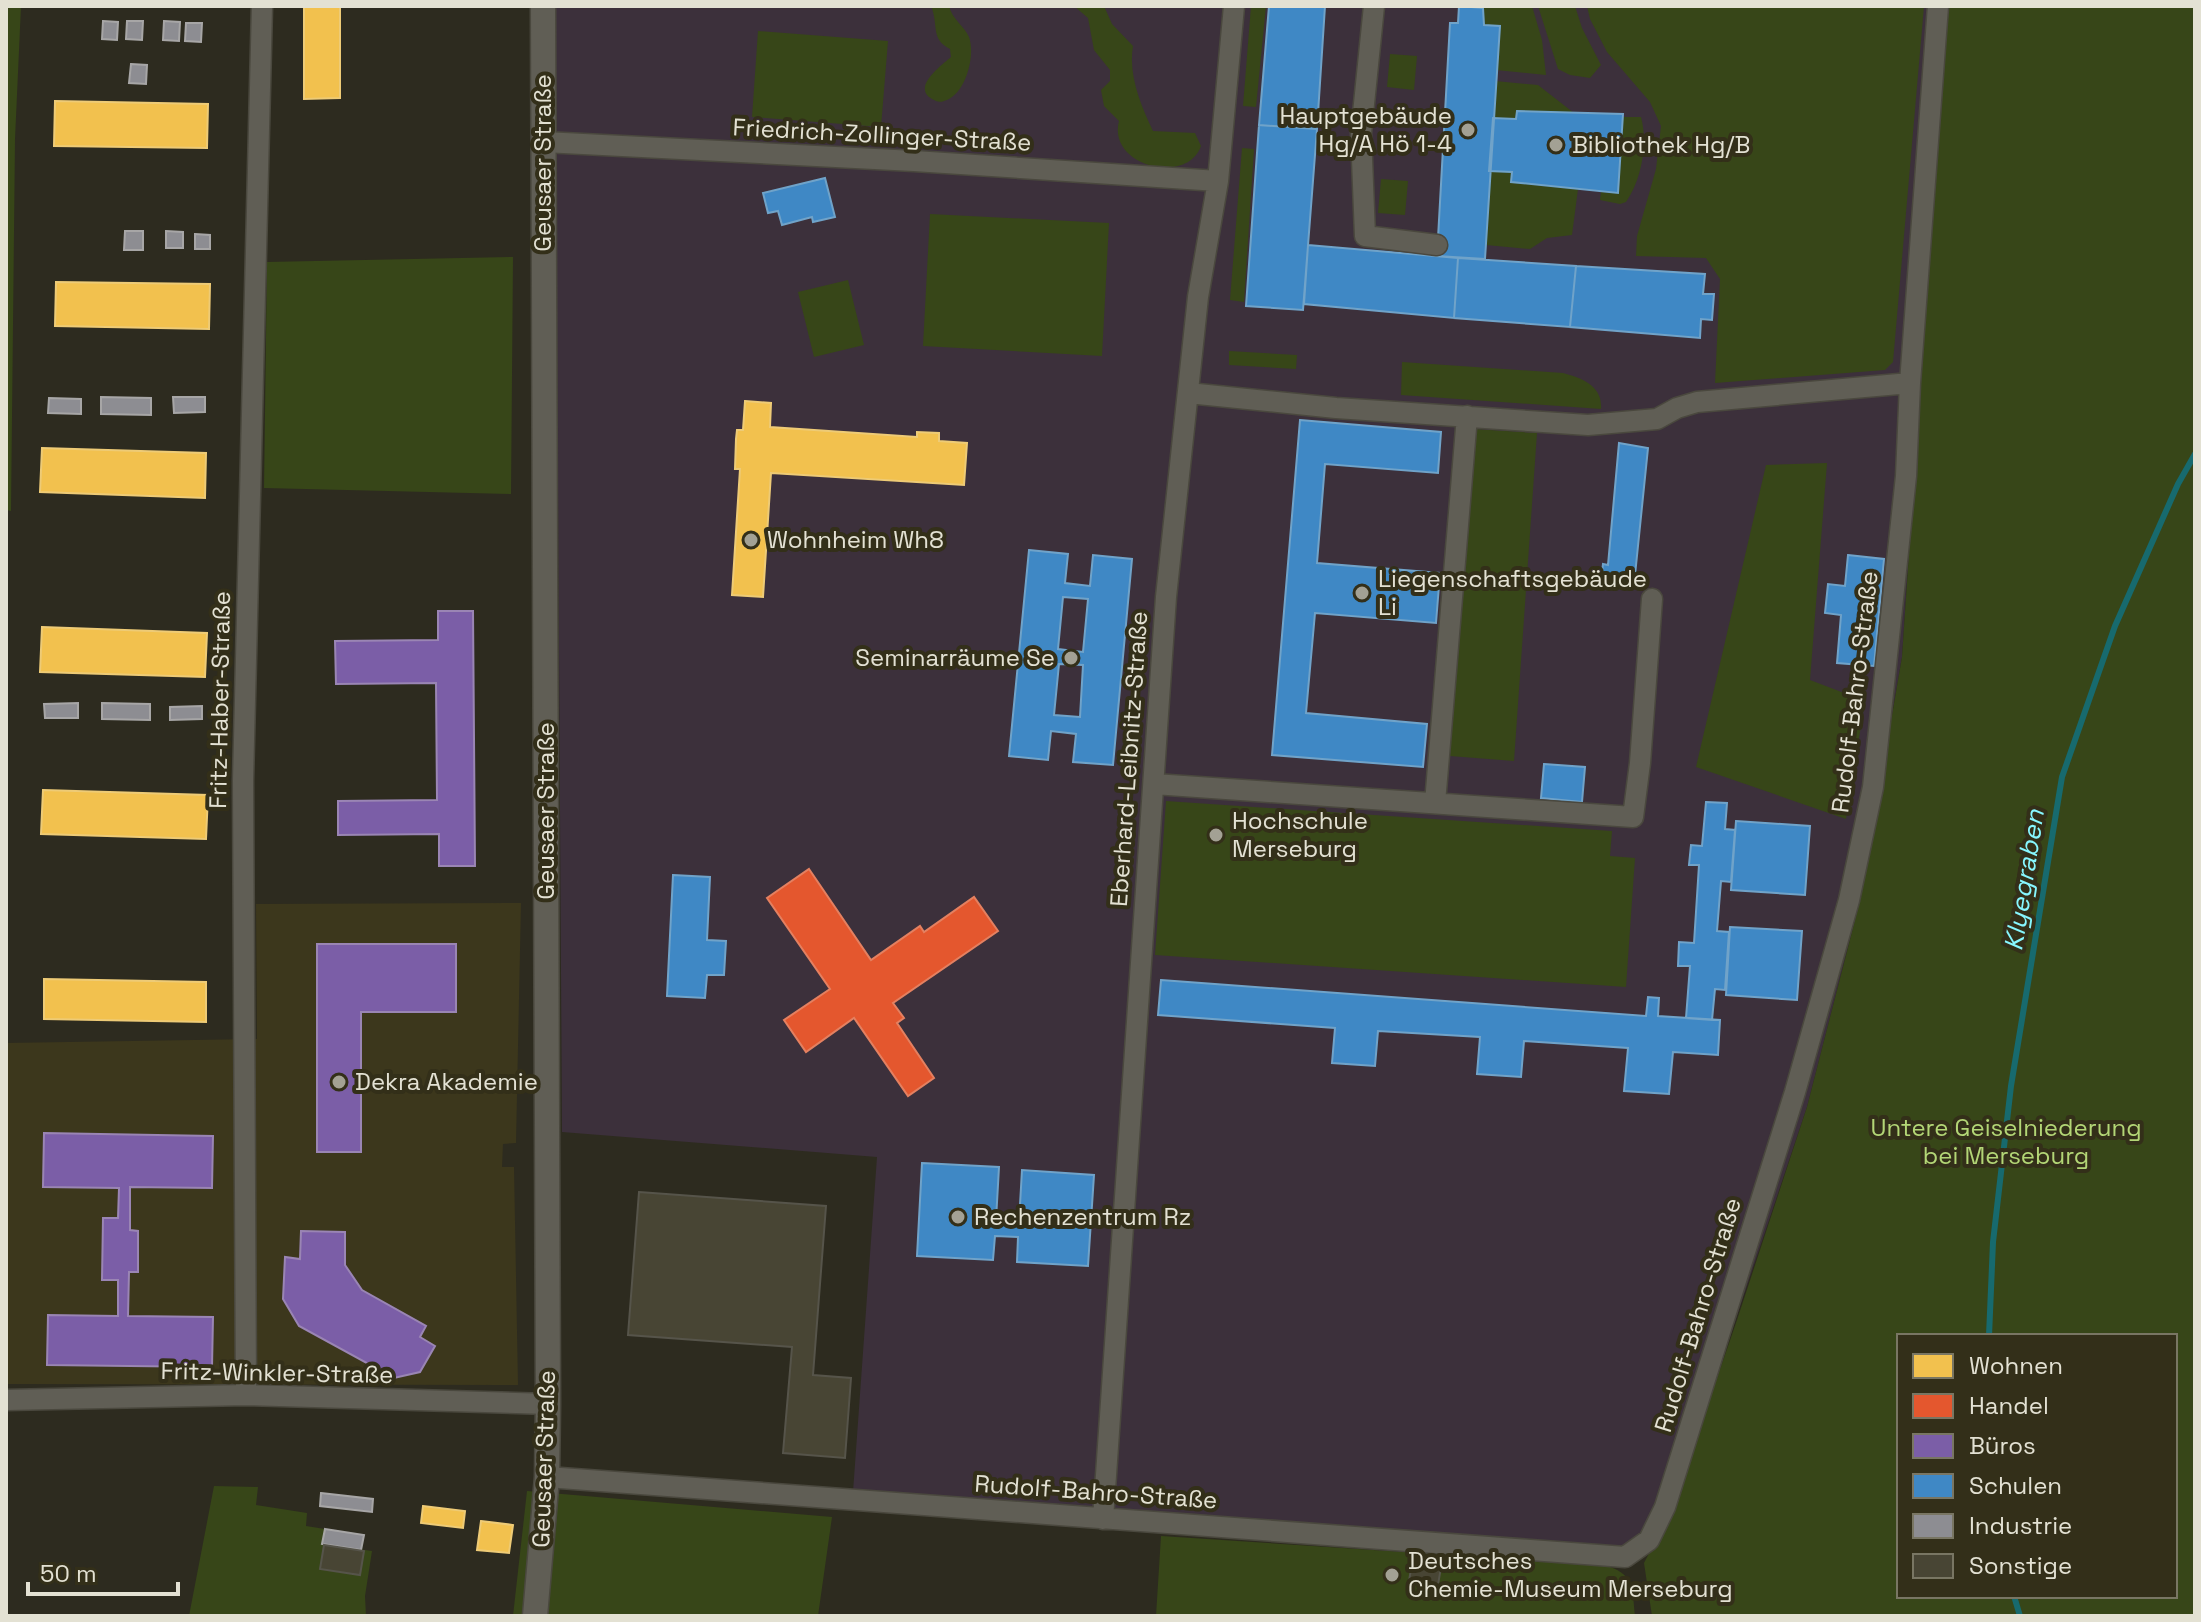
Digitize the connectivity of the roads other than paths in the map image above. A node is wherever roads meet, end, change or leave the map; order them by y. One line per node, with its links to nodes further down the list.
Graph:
1 (262, 6): 15 (street, Fritz-Haber-Straße)
2 (543, 6): 6 (street, Geusaer Straße)
3 (1234, 6): 7 (street, Eberhard-Leibnitz-Straße)
4 (1374, 6): 8 (street)
5 (1938, 6): 9 (street, Rudolf-Bahro-Straße)
6 (544, 142): 7 (street, Friedrich-Zollinger-Straße); 17 (street, Geusaer Straße)
7 (1218, 181): 10 (street, Eberhard-Leibnitz-Straße)
8 (1437, 245)
9 (1910, 383): 11 (street); 19 (street, Rudolf-Bahro-Straße)
10 (1188, 393): 11 (street); 13 (street, Eberhard-Leibnitz-Straße)
11 (1467, 416): 14 (street)
12 (1652, 599): 14 (street)
13 (1154, 784): 14 (street); 19 (street, Eberhard-Leibnitz-Straße)
14 (1435, 803)
15 (246, 1395): 16 (street, Fritz-Winkler-Straße); 17 (street, Fritz-Winkler-Straße)
16 (6, 1400)
17 (548, 1404): 18 (street, Geusaer Straße)
18 (547, 1477): 19 (street, Rudolf-Bahro-Straße); 20 (street, Geusaer Straße)
19 (1103, 1519)
20 (535, 1616)

